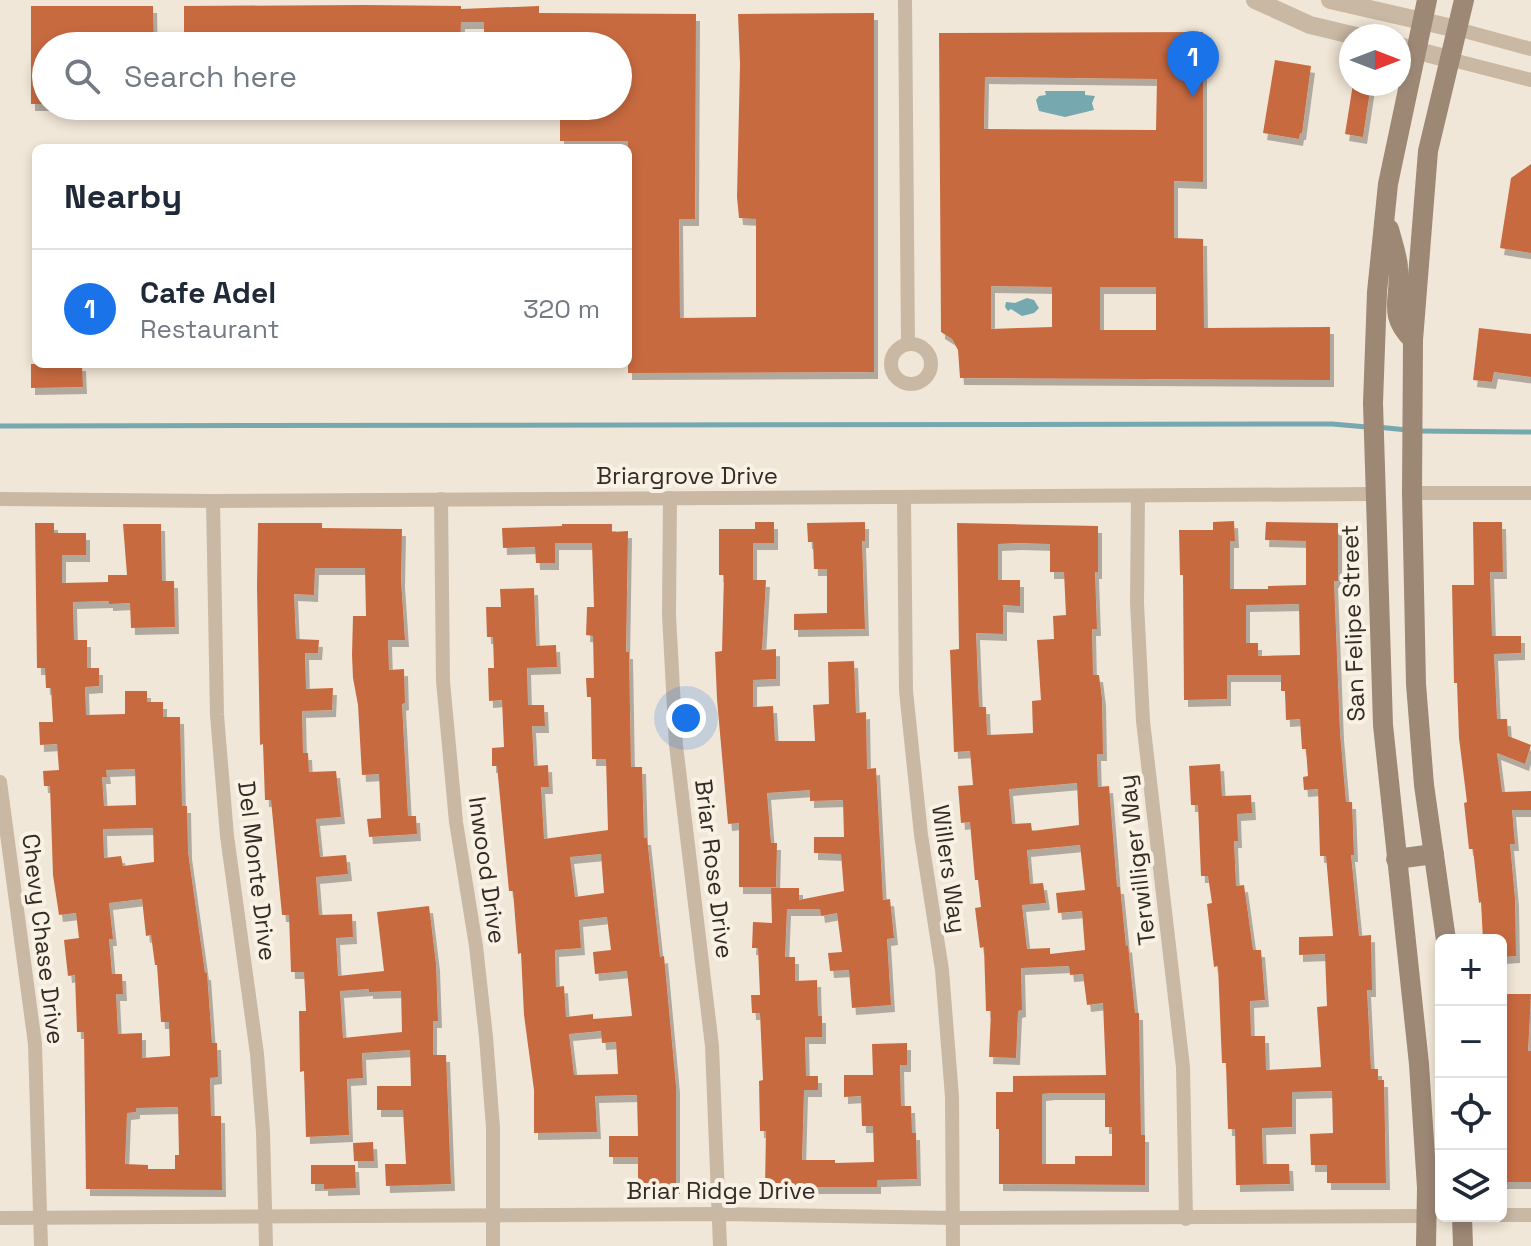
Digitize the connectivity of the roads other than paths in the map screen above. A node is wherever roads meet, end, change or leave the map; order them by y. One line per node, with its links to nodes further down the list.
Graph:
1 (905, 0): 17 (street)
2 (1255, 0): 8 (street)
3 (1330, 0): 6 (street)
4 (1427, 0): 6 (main road, San Felipe Street)
5 (1464, 0): 7 (main road)
6 (1422, 21): 7 (street); 9 (main road, San Felipe Street)
7 (1457, 29): 11 (street); 12 (main road)
8 (1339, 32)
9 (1411, 41)
10 (1411, 49): 12 (street)
11 (1531, 49)
12 (1449, 59): 13 (street); 16 (main road)
13 (1531, 80)
14 (1400, 96): 15 (main road, San Felipe Street)
15 (1385, 213): 16 (main road); 20 (main road, San Felipe Street)
16 (1413, 340): 18 (main road)
17 (908, 343)
18 (1412, 493): 19 (street); 28 (main road)
19 (1531, 493)
20 (1374, 494): 21 (street, Briargrove Drive); 29 (main road, San Felipe Street)
21 (1138, 496): 23 (street, Briargrove Drive); 40 (street, Terwilliger Way)
22 (670, 498): 23 (street, Briargrove Drive); 25 (street, Briargrove Drive); 31 (street, Briar Rose Drive)
23 (904, 498): 39 (street, Willers Way)
24 (0, 499): 26 (street, Briargrove Drive)
25 (441, 499): 26 (street, Briargrove Drive); 32 (street, Inwood Drive)
26 (213, 501): 36 (street, Del Monte Drive)
27 (0, 782): 38 (street, Chevy Chase Drive)
28 (1434, 854): 29 (main road); 30 (main road)
29 (1396, 859): 35 (main road, San Felipe Street)
30 (1445, 934)
31 (720, 1214): 32 (street, Briar Ridge Drive); 39 (street, Briar Ridge Drive); 45 (street, Briar Rose Drive)
32 (493, 1215): 36 (street, Briar Ridge Drive); 44 (street, Inwood Drive)
33 (1507, 1215): 34 (street)
34 (1531, 1215)
35 (1434, 1216): 40 (street, Briar Ridge Drive); 47 (main road, San Felipe Street)
36 (265, 1217): 38 (street, Briar Ridge Drive); 43 (street, Del Monte Drive)
37 (0, 1218): 38 (street, Briar Ridge Drive)
38 (42, 1218): 42 (street, Chevy Chase Drive)
39 (953, 1218): 40 (street, Briar Ridge Drive); 46 (street, Willers Way)
40 (1186, 1219)
41 (1462, 1222): 48 (main road)
42 (41, 1246)
43 (266, 1246)
44 (493, 1246)
45 (720, 1246)
46 (953, 1246)
47 (1426, 1246)
48 (1463, 1246)

